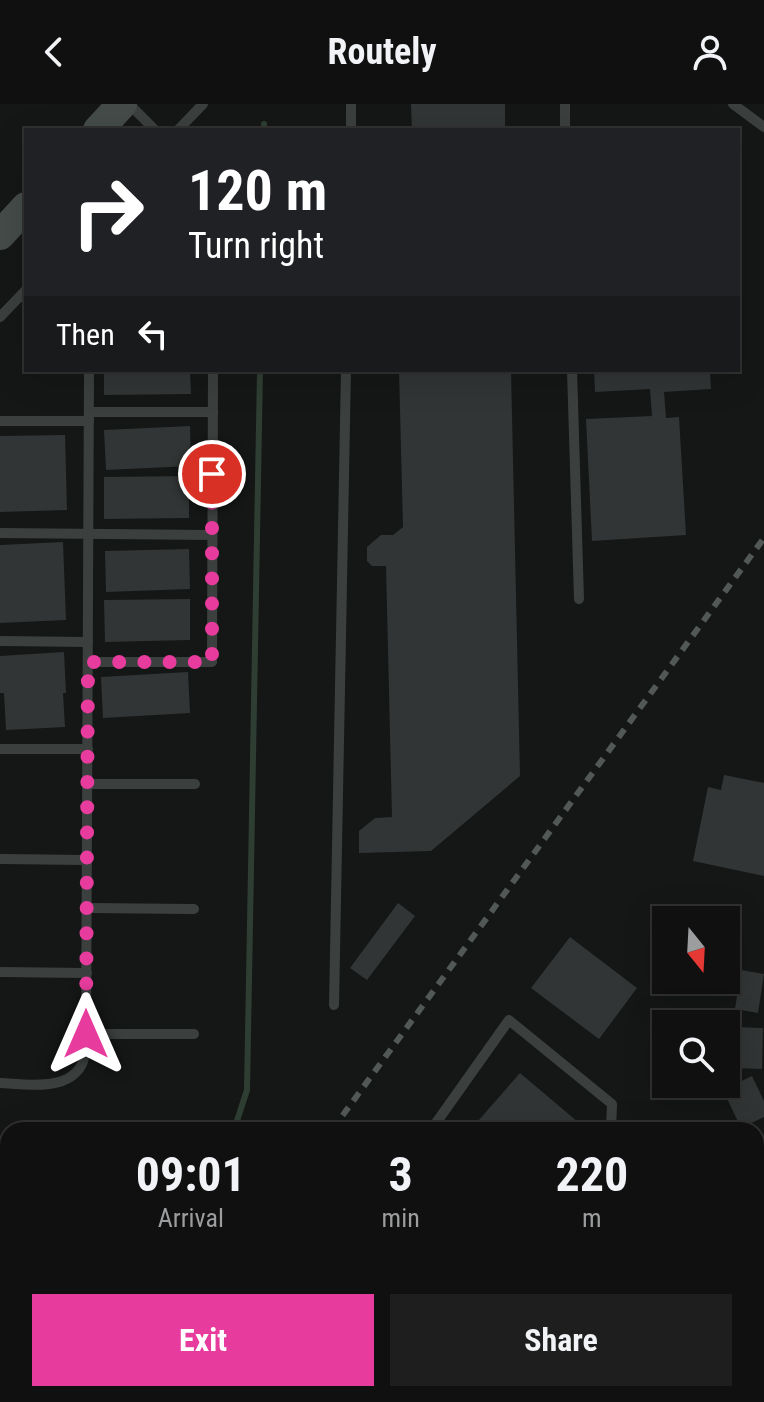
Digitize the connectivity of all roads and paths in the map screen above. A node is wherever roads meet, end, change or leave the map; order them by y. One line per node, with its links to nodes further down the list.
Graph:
1 (122, 104): 8 (main road)
2 (129, 104): 9 (lane)
3 (203, 104): 10 (lane)
4 (351, 104): 11 (lane)
5 (565, 104): 12 (lane)
6 (733, 104): 7 (lane)
7 (764, 127)
8 (100, 128)
9 (153, 128)
10 (180, 128)
11 (351, 128)
12 (565, 128)
13 (24, 209): 14 (main road)
14 (0, 235)
15 (24, 292): 16 (lane)
16 (0, 317)
17 (89, 372): 22 (lane)
18 (213, 372): 21 (lane)
19 (346, 372): 41 (lane)
20 (572, 372): 27 (lane)
21 (213, 412): 22 (lane); 26 (lane)
22 (89, 417): 23 (lane); 25 (lane)
23 (0, 421)
24 (0, 533): 25 (lane)
25 (88, 534): 26 (lane); 29 (lane)
26 (212, 535): 30 (lane)
27 (579, 599)
28 (0, 641): 29 (lane)
29 (88, 642): 30 (lane)
30 (88, 662): 32 (lane)
31 (0, 749): 32 (lane)
32 (88, 749): 33 (lane)
33 (87, 784): 34 (lane); 36 (lane)
34 (195, 784)
35 (0, 859): 36 (lane)
36 (87, 860): 37 (lane)
37 (87, 908): 38 (lane); 40 (lane)
38 (194, 909)
39 (0, 972): 40 (lane)
40 (87, 973): 42 (lane)
41 (334, 1005)
42 (86, 1034): 43 (lane); 44 (lane)
43 (194, 1034)
44 (0, 1083)
45 (437, 1122): 46 (lane)
46 (611, 1122)

